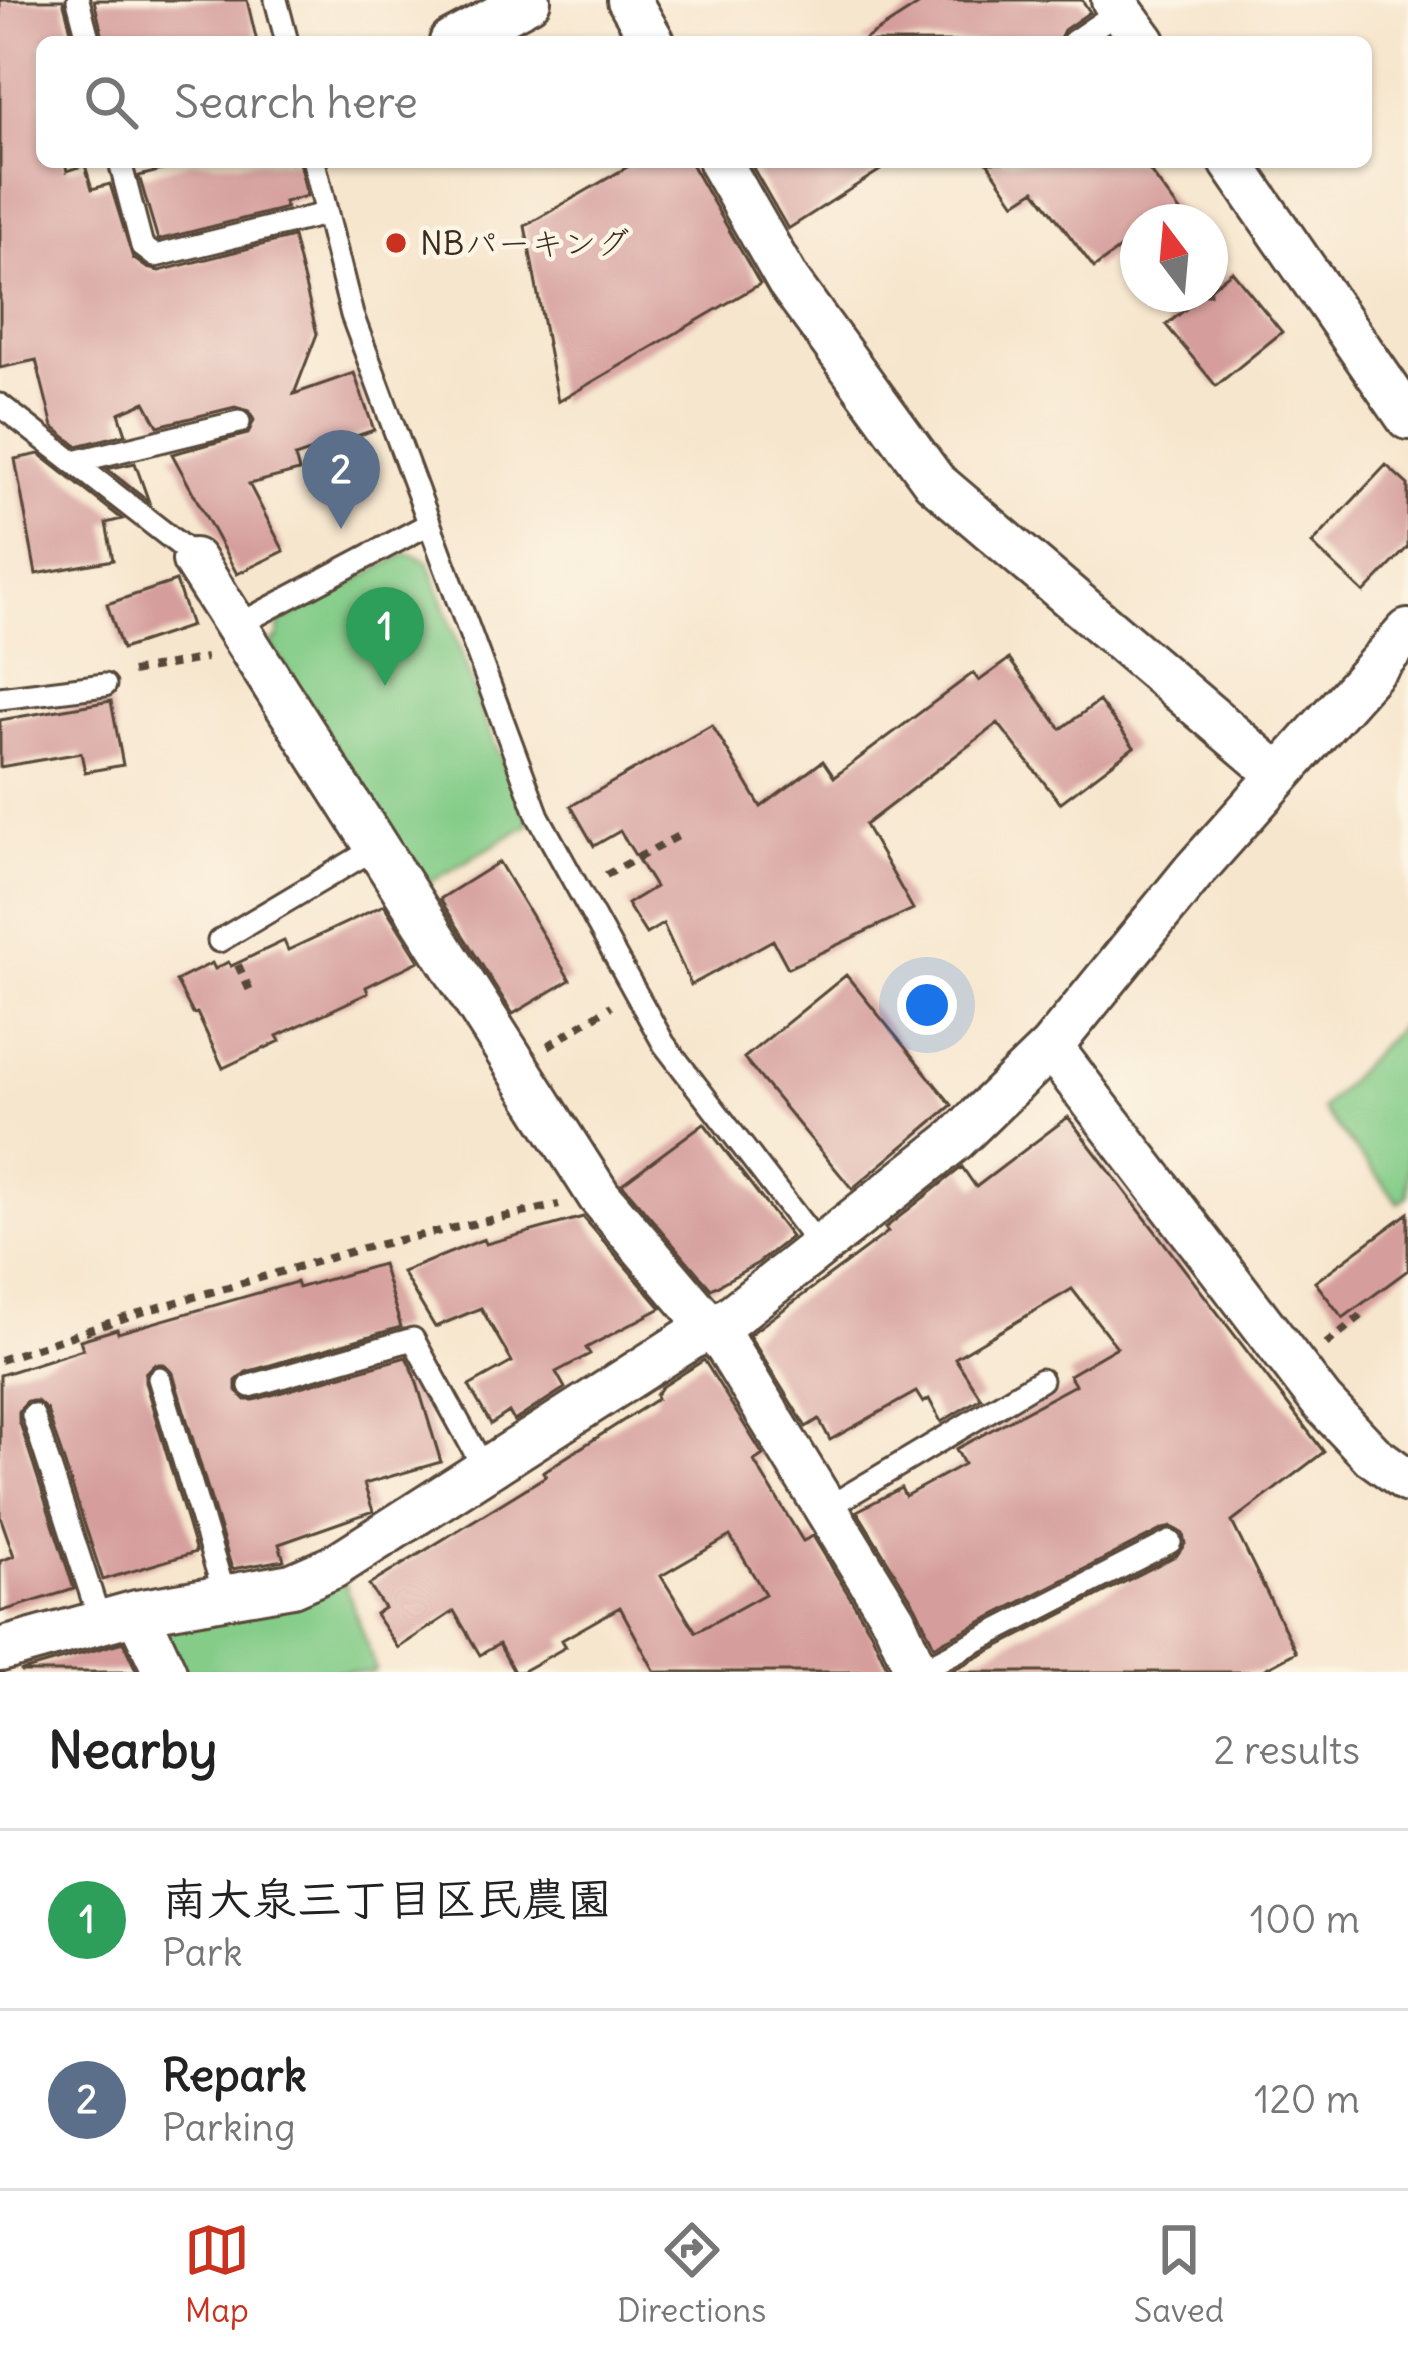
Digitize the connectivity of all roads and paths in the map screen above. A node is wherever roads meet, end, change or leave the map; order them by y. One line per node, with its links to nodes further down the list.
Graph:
1 (79, 0): 6 (lane)
2 (276, 0): 7 (lane)
3 (529, 0): 8 (street)
4 (629, 0): 9 (street)
5 (1126, 17): 10 (lane)
6 (88, 36)
7 (285, 36)
8 (462, 36)
9 (650, 36)
10 (1086, 36)
11 (122, 168): 15 (lane)
12 (315, 168): 15 (lane)
13 (724, 168): 26 (street)
14 (1235, 168): 17 (street)
15 (325, 214): 20 (lane)
16 (0, 405): 19 (lane)
17 (1408, 418)
18 (239, 422): 19 (lane)
19 (74, 462): 21 (lane)
20 (427, 525): 23 (lane); 29 (lane)
21 (194, 560): 23 (street)
22 (1408, 631): 26 (street)
23 (243, 638): 24 (path); 28 (street)
24 (105, 685): 25 (lane)
25 (0, 698)
26 (1278, 774): 32 (street)
27 (680, 835): 29 (path)
28 (377, 847): 30 (lane); 33 (street)
29 (579, 890): 31 (lane)
30 (219, 941)
31 (634, 992): 33 (path); 35 (lane)
32 (1051, 1046): 35 (street); 43 (street)
33 (516, 1066): 34 (street)
34 (599, 1196): 36 (street); 37 (path)
35 (820, 1246): 36 (street)
36 (708, 1329): 42 (street); 44 (street)
37 (0, 1360)
38 (160, 1378): 46 (lane)
39 (1041, 1380): 44 (lane)
40 (250, 1385): 42 (lane)
41 (33, 1415): 47 (lane)
42 (485, 1470): 46 (street)
43 (1408, 1481)
44 (827, 1508): 49 (street)
45 (1170, 1542): 49 (lane)
46 (225, 1596): 47 (street)
47 (119, 1616): 48 (street); 50 (street)
48 (0, 1650)
49 (911, 1671)
50 (165, 1672)

